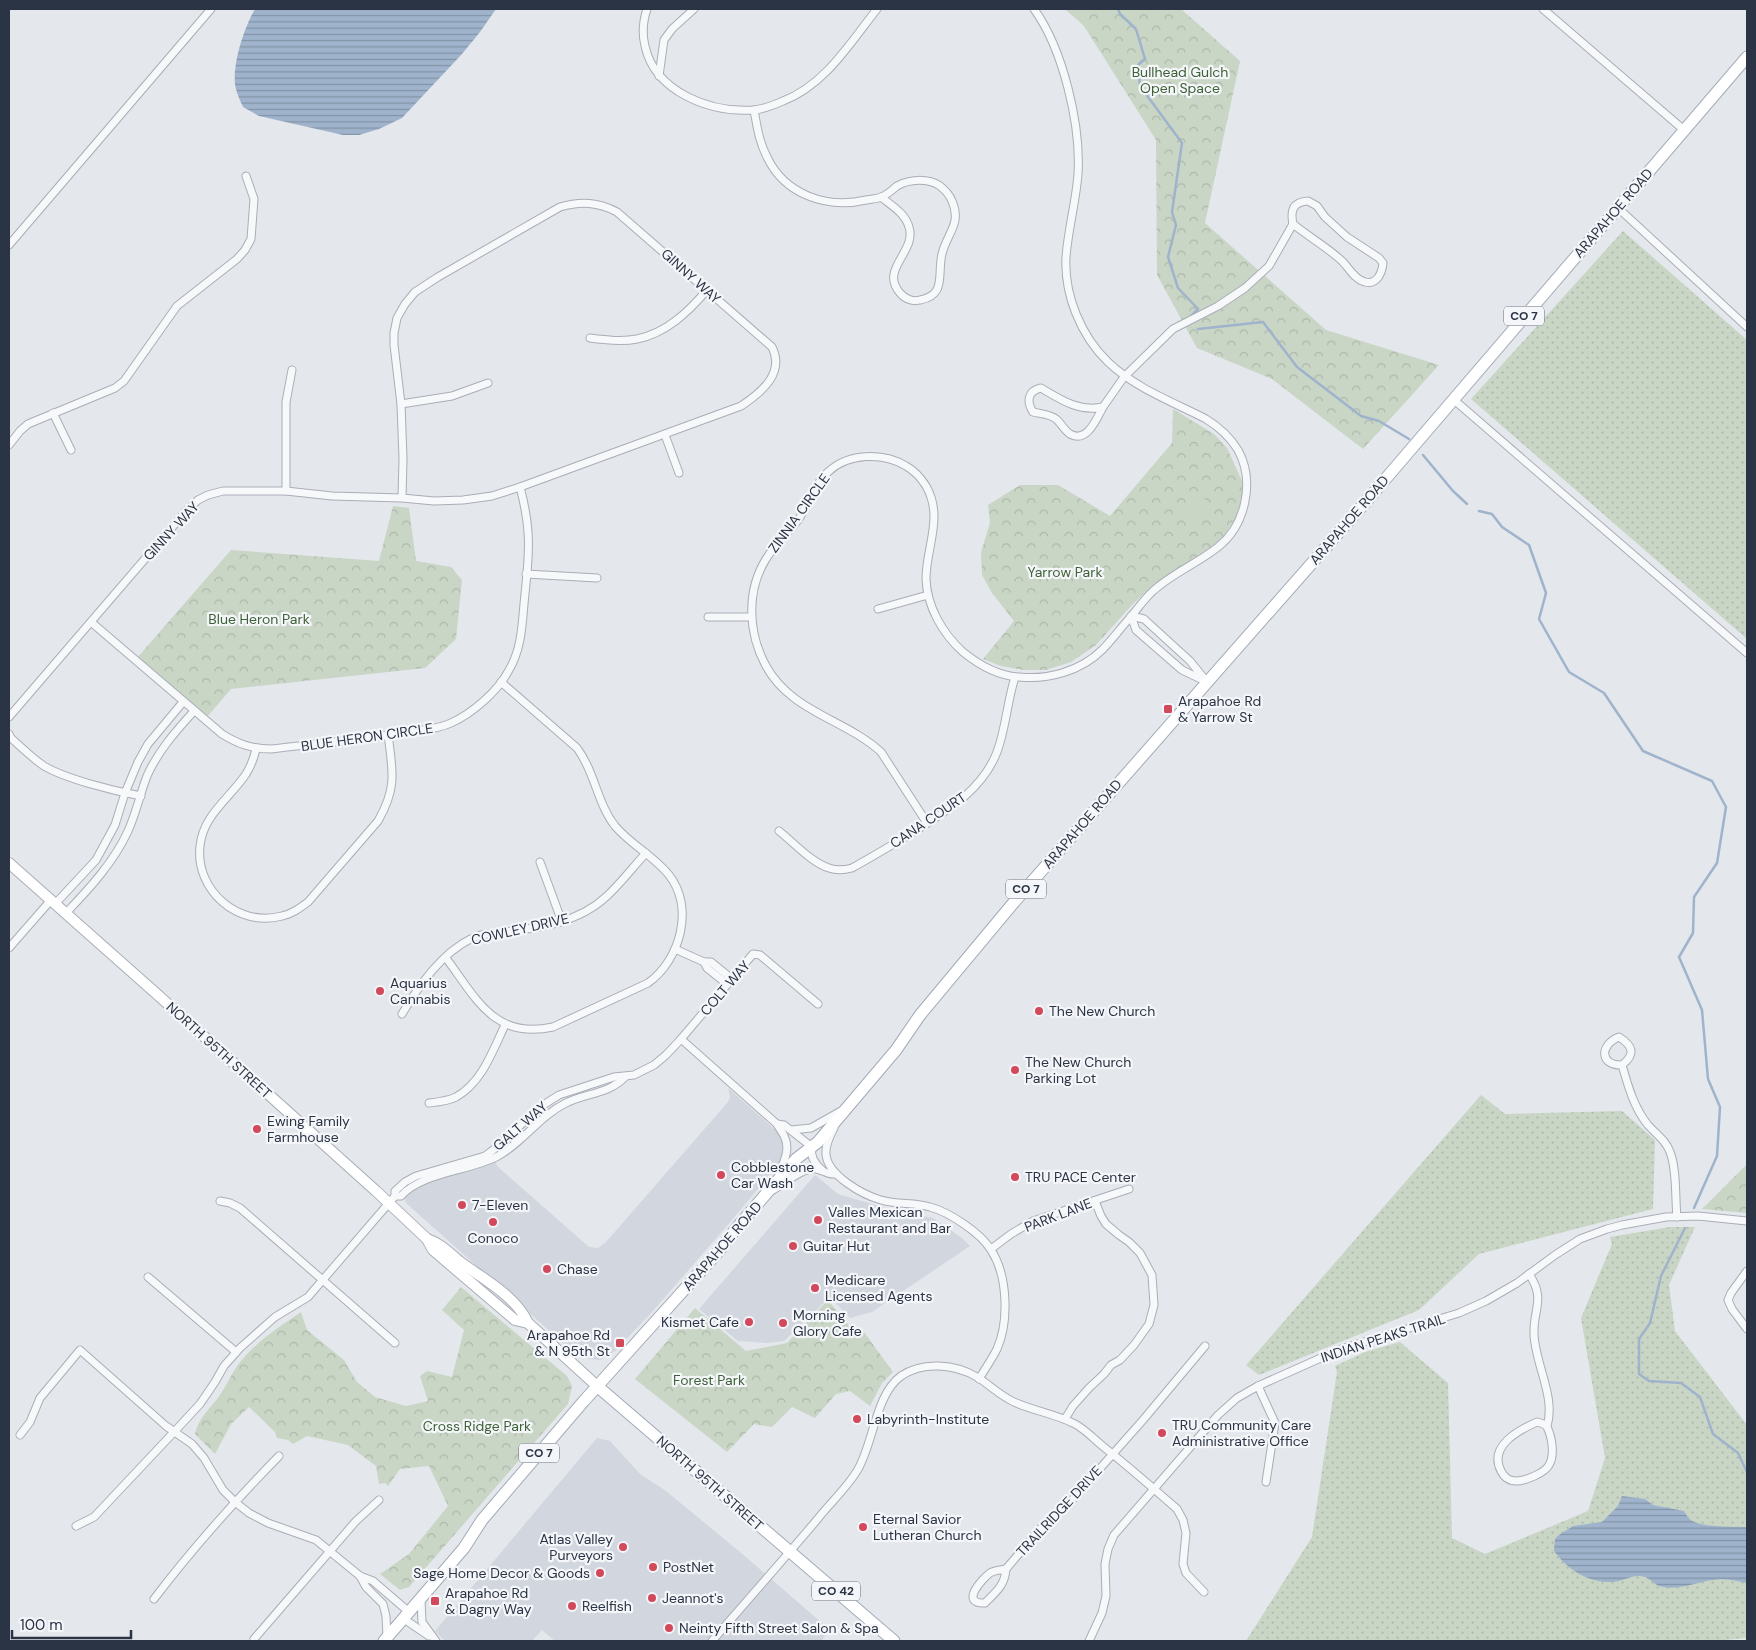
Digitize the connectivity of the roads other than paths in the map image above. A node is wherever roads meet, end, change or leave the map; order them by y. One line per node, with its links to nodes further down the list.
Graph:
1 (211, 9): 15 (street)
2 (647, 9): 8 (street)
3 (694, 9): 8 (street)
4 (876, 9): 9 (street)
5 (1034, 9): 20 (street, ZINNIA CIRCLE)
6 (1543, 9): 10 (street)
7 (1747, 57): 10 (main road, ARAPAHOE ROAD / CO 7)
8 (660, 76): 9 (street)
9 (754, 110): 12 (street)
10 (1684, 130): 13 (main road, ARAPAHOE ROAD / CO 7)
11 (246, 176): 25 (street)
12 (881, 197): 12 (street)
13 (1617, 208): 17 (street); 22 (main road, ARAPAHOE ROAD / CO 7)
14 (1293, 224): 14 (street); 20 (street)
15 (9, 244)
16 (707, 290): 18 (street); 23 (street, GINNY WAY); 26 (street, GINNY WAY)
17 (1747, 327)
18 (590, 338)
19 (292, 370): 31 (street)
20 (1124, 377): 24 (street); 37 (street, ZINNIA CIRCLE)
21 (488, 383): 23 (street)
22 (1453, 398): 41 (street); 44 (main road, ARAPAHOE ROAD / CO 7)
23 (401, 404): 32 (street, GINNY WAY)
24 (1103, 407): 24 (street)
25 (53, 413): 27 (street); 28 (street)
26 (665, 435): 29 (street); 30 (street, GINNY WAY)
27 (9, 444)
28 (70, 450)
29 (680, 473)
30 (520, 488): 32 (street, GINNY WAY); 33 (street, BLUE HERON CIRCLE)
31 (286, 491): 32 (street, GINNY WAY); 40 (street, GINNY WAY)
32 (402, 498)
33 (526, 574): 34 (street); 43 (street, BLUE HERON CIRCLE)
34 (597, 578)
35 (928, 595): 36 (street); 39 (street, ZINNIA CIRCLE); 42 (street, ZINNIA CIRCLE)
36 (878, 609)
37 (1131, 616): 42 (street, ZINNIA CIRCLE); 44 (street); 44 (street)
38 (708, 617): 39 (street)
39 (751, 617): 53 (street, ZINNIA CIRCLE)
40 (91, 622): 45 (street, BLUE HERON CIRCLE); 47 (street, GINNY WAY)
41 (1747, 653)
42 (1015, 677): 53 (street, CANA COURT)
43 (501, 682): 49 (street, BLUE HERON CIRCLE); 55 (street)
44 (1207, 682): 72 (main road, ARAPAHOE ROAD / CO 7)
45 (183, 702): 46 (street, BLUE HERON CIRCLE); 51 (street)
46 (194, 711): 50 (street, BLUE HERON CIRCLE); 52 (street)
47 (9, 717)
48 (9, 734): 51 (street)
49 (388, 735): 50 (street, BLUE HERON CIRCLE); 50 (street)
50 (256, 749)
51 (125, 793): 52 (street); 58 (street)
52 (141, 796): 59 (street)
53 (927, 823): 54 (street, CANA COURT)
54 (779, 831)
55 (646, 853): 60 (street, COWLEY DRIVE); 62 (street)
56 (540, 862): 60 (street)
57 (9, 863): 58 (main road, NORTH 95TH STREET)
58 (53, 902): 59 (main road, NORTH 95TH STREET); 61 (street)
59 (66, 913): 80 (main road, NORTH 95TH STREET)
60 (562, 922): 63 (street, COWLEY DRIVE)
61 (9, 948)
62 (675, 949): 64 (street); 67 (street)
63 (446, 958): 66 (street, COWLEY DRIVE); 67 (street)
64 (730, 981): 65 (street, COLT WAY); 68 (street, COLT WAY)
65 (818, 1004)
66 (402, 1014)
67 (505, 1025): 71 (street)
68 (681, 1038): 70 (street, GALT WAY); 73 (street)
69 (1622, 1065): 83 (street)
70 (625, 1077): 80 (street, GALT WAY); 80 (street, GALT WAY)
71 (429, 1103)
72 (846, 1108): 74 (street); 75 (main road, ARAPAHOE ROAD / CO 7); 77 (street)
73 (777, 1124): 74 (street); 79 (street)
74 (791, 1130): 75 (street)
75 (812, 1147): 76 (street); 79 (main road, ARAPAHOE ROAD / CO 7)
76 (822, 1170): 77 (street); 79 (street)
77 (835, 1174): 85 (street)
78 (1129, 1190): 82 (street, PARK LANE)
79 (767, 1194): 95 (main road, ARAPAHOE ROAD / CO 7)
80 (392, 1200): 89 (street); 95 (main road, NORTH 95TH STREET)
81 (220, 1201): 89 (street)
82 (1095, 1201): 85 (street, PARK LANE); 97 (street)
83 (1677, 1217): 84 (street, INDIAN PEAKS TRAIL); 87 (street, INDIAN PEAKS TRAIL)
84 (1747, 1222)
85 (991, 1249): 94 (street)
86 (1747, 1271): 90 (street)
87 (1529, 1274): 96 (street, INDIAN PEAKS TRAIL); 98 (street)
88 (148, 1277): 93 (street)
89 (323, 1279): 91 (street); 93 (street)
90 (1747, 1329)
91 (395, 1343)
92 (1205, 1346): 101 (street, TRAILRIDGE DRIVE)
93 (236, 1352): 99 (street)
94 (980, 1379): 97 (street); 109 (street)
95 (597, 1386): 109 (main road, NORTH 95TH STREET / CO 42); 114 (main road, ARAPAHOE ROAD / CO 7)
96 (1258, 1386): 103 (street); 104 (street, INDIAN PEAKS TRAIL)
97 (1065, 1419): 101 (street)
98 (1547, 1426): 98 (street)
99 (174, 1432): 100 (street); 106 (street); 107 (street)
100 (20, 1435)
101 (1113, 1454): 104 (street); 110 (street, TRAILRIDGE DRIVE)
102 (279, 1456): 106 (street)
103 (1266, 1482)
104 (1154, 1488): 112 (street); 118 (street, INDIAN PEAKS TRAIL)
105 (379, 1500): 108 (street)
106 (235, 1502): 108 (street); 113 (street)
107 (76, 1526)
108 (330, 1550): 111 (street); 116 (street)
109 (790, 1552): 120 (street); 121 (main road, NORTH 95TH STREET / CO 42)
110 (1006, 1569): 110 (street)
111 (360, 1576): 115 (street); 117 (street)
112 (1204, 1592)
113 (154, 1599)
114 (420, 1599): 115 (main road, ARAPAHOE ROAD / CO 7); 119 (street)
115 (406, 1615): 117 (main road, ARAPAHOE ROAD / CO 7); 119 (street)
116 (254, 1639)
117 (386, 1639)
118 (1092, 1640)
119 (436, 1641)
120 (712, 1641)
121 (894, 1641)

